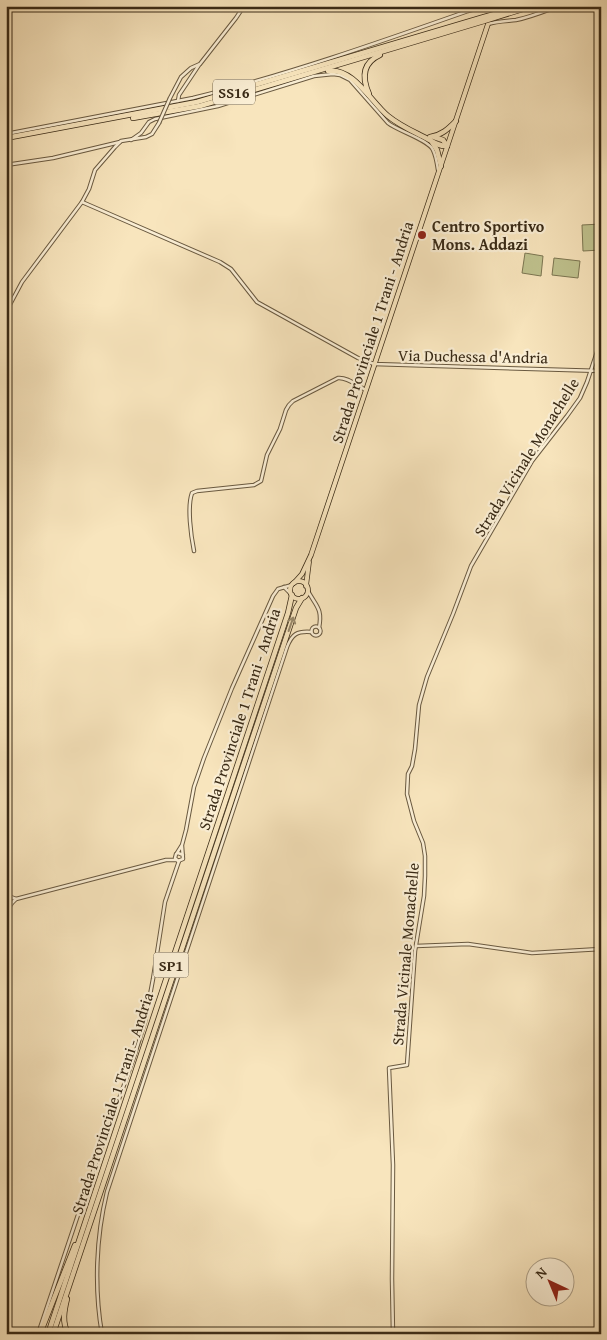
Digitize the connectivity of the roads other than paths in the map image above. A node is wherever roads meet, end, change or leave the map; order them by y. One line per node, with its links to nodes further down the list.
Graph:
1 (244, 6): 9 (street)
2 (519, 6): 6 (highway, SS16)
3 (533, 6): 6 (highway, SS16)
4 (559, 6): 7 (street)
5 (494, 7): 7 (main road, SP1); 12 (street)
6 (510, 11): 7 (highway, SS16, bridge)
7 (485, 21): 8 (highway, SS16); 13 (main road, SP1); 16 (highway, SS16)
8 (421, 40): 10 (highway, SS16); 11 (highway, SS16)
9 (200, 64): 12 (street); 17 (street, bridge)
10 (307, 74): 11 (highway, SS16); 16 (highway, SS16)
11 (370, 98): 15 (highway, SS16)
12 (178, 101): 14 (street)
13 (456, 121): 15 (highway); 19 (main road, SP1)
14 (6, 134)
15 (431, 139): 19 (highway, SS16); 21 (highway)
16 (6, 140)
17 (131, 140): 18 (street); 22 (street)
18 (121, 142): 20 (street); 23 (street)
19 (447, 146): 21 (main road, Strada Provinciale 1 Trani - Andria / SP1)
20 (6, 164)
21 (441, 166): 22 (main road, Strada Provinciale 1 Trani - Andria / SP1)
22 (439, 172): 26 (main road, Strada Provinciale 1 Trani - Andria / SP1)
23 (82, 202): 24 (street); 26 (street)
24 (6, 312)
25 (601, 340): 27 (street, Strada Vicinale Monachelle)
26 (374, 364): 27 (street, Via Duchessa d'Andria); 29 (main road, Strada Provinciale 1 Trani - Andria / SP1)
27 (590, 370): 28 (street, Via Duchessa d'Andria); 47 (street, Strada Vicinale Monachelle)
28 (601, 371)
29 (366, 390): 30 (street); 31 (main road, Strada Provinciale 1 Trani - Andria / SP1)
30 (194, 551)
31 (311, 555): 32 (main road, Strada Provinciale 1 Trani - Andria / SP1); 34 (main road, Strada Provinciale 1 Trani - Andria / SP1)
32 (293, 584): 33 (street); 34 (main road); 35 (main road, Strada Provinciale 1 Trani - Andria / SP1)
33 (284, 587): 35 (street); 39 (street)
34 (307, 588): 36 (main road, Strada Provinciale 1 Trani - Andria / SP1); 37 (street)
35 (291, 594): 36 (main road, Strada Provinciale 1 Trani - Andria); 49 (highway, Strada Provinciale 1 Trani - Andria / SP1)
36 (302, 598): 50 (highway, Strada Provinciale 1 Trani - Andria / SP1, one-way to 36)
37 (318, 628): 38 (street); 38 (street)
38 (311, 632): 55 (street)
39 (182, 845): 40 (street); 41 (street)
40 (176, 854): 41 (street); 42 (street); 43 (street)
41 (183, 855): 43 (street)
42 (166, 860): 43 (street); 45 (street)
43 (178, 860): 51 (street)
44 (6, 898): 45 (street)
45 (16, 898): 46 (street)
46 (6, 912)
47 (416, 946): 48 (street); 56 (street, Strada Vicinale Monachelle)
48 (601, 948)
49 (86, 1219): 51 (highway); 52 (highway, Strada Provinciale 1 Trani - Andria / SP1)
50 (72, 1274): 53 (highway, Strada Provinciale 1 Trani - Andria / SP1); 54 (highway)
51 (39, 1334)
52 (48, 1334)
53 (53, 1334)
54 (68, 1334)
55 (102, 1334)
56 (393, 1334)

